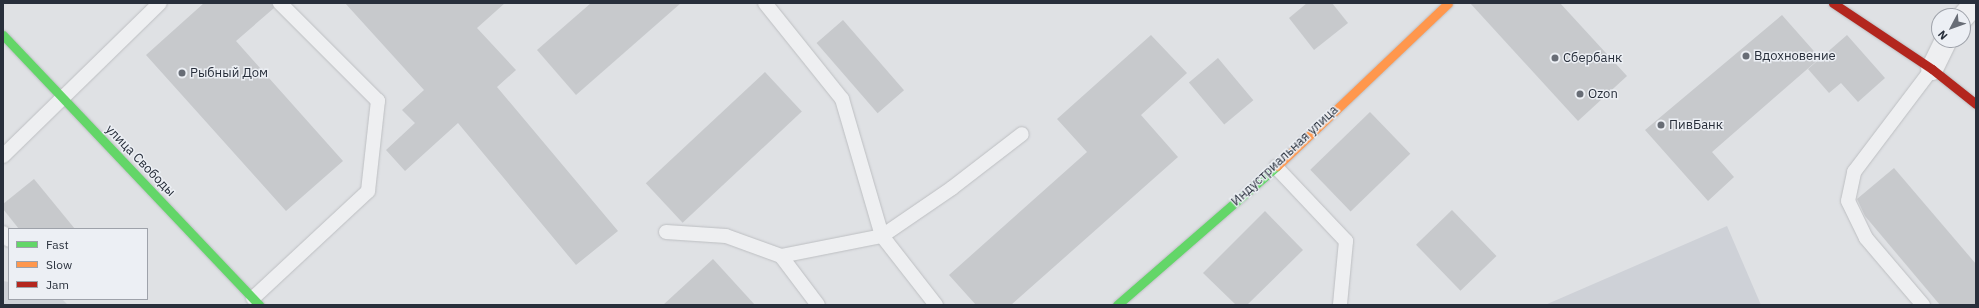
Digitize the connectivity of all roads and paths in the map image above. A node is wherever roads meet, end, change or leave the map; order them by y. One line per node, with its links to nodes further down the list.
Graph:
1 (160, 3): 9 (lane)
2 (280, 3): 17 (lane)
3 (765, 3): 15 (lane)
4 (1448, 3): 13 (street, Индустриальная улица)
5 (1833, 3): 8 (street)
6 (3, 35): 9 (street, улица Свободы)
7 (1942, 48): 8 (street)
8 (1932, 69): 10 (street); 22 (lane)
9 (62, 98): 12 (lane); 17 (street, улица Свободы)
10 (1976, 104)
11 (1022, 134): 15 (lane)
12 (3, 156)
13 (1276, 167): 20 (street, Индустриальная улица); 21 (lane)
14 (666, 232): 16 (lane)
15 (882, 236): 16 (lane); 19 (lane)
16 (781, 256): 18 (lane)
17 (256, 302)
18 (818, 305)
19 (936, 305)
20 (1117, 305)
21 (1340, 305)
22 (1923, 305)

